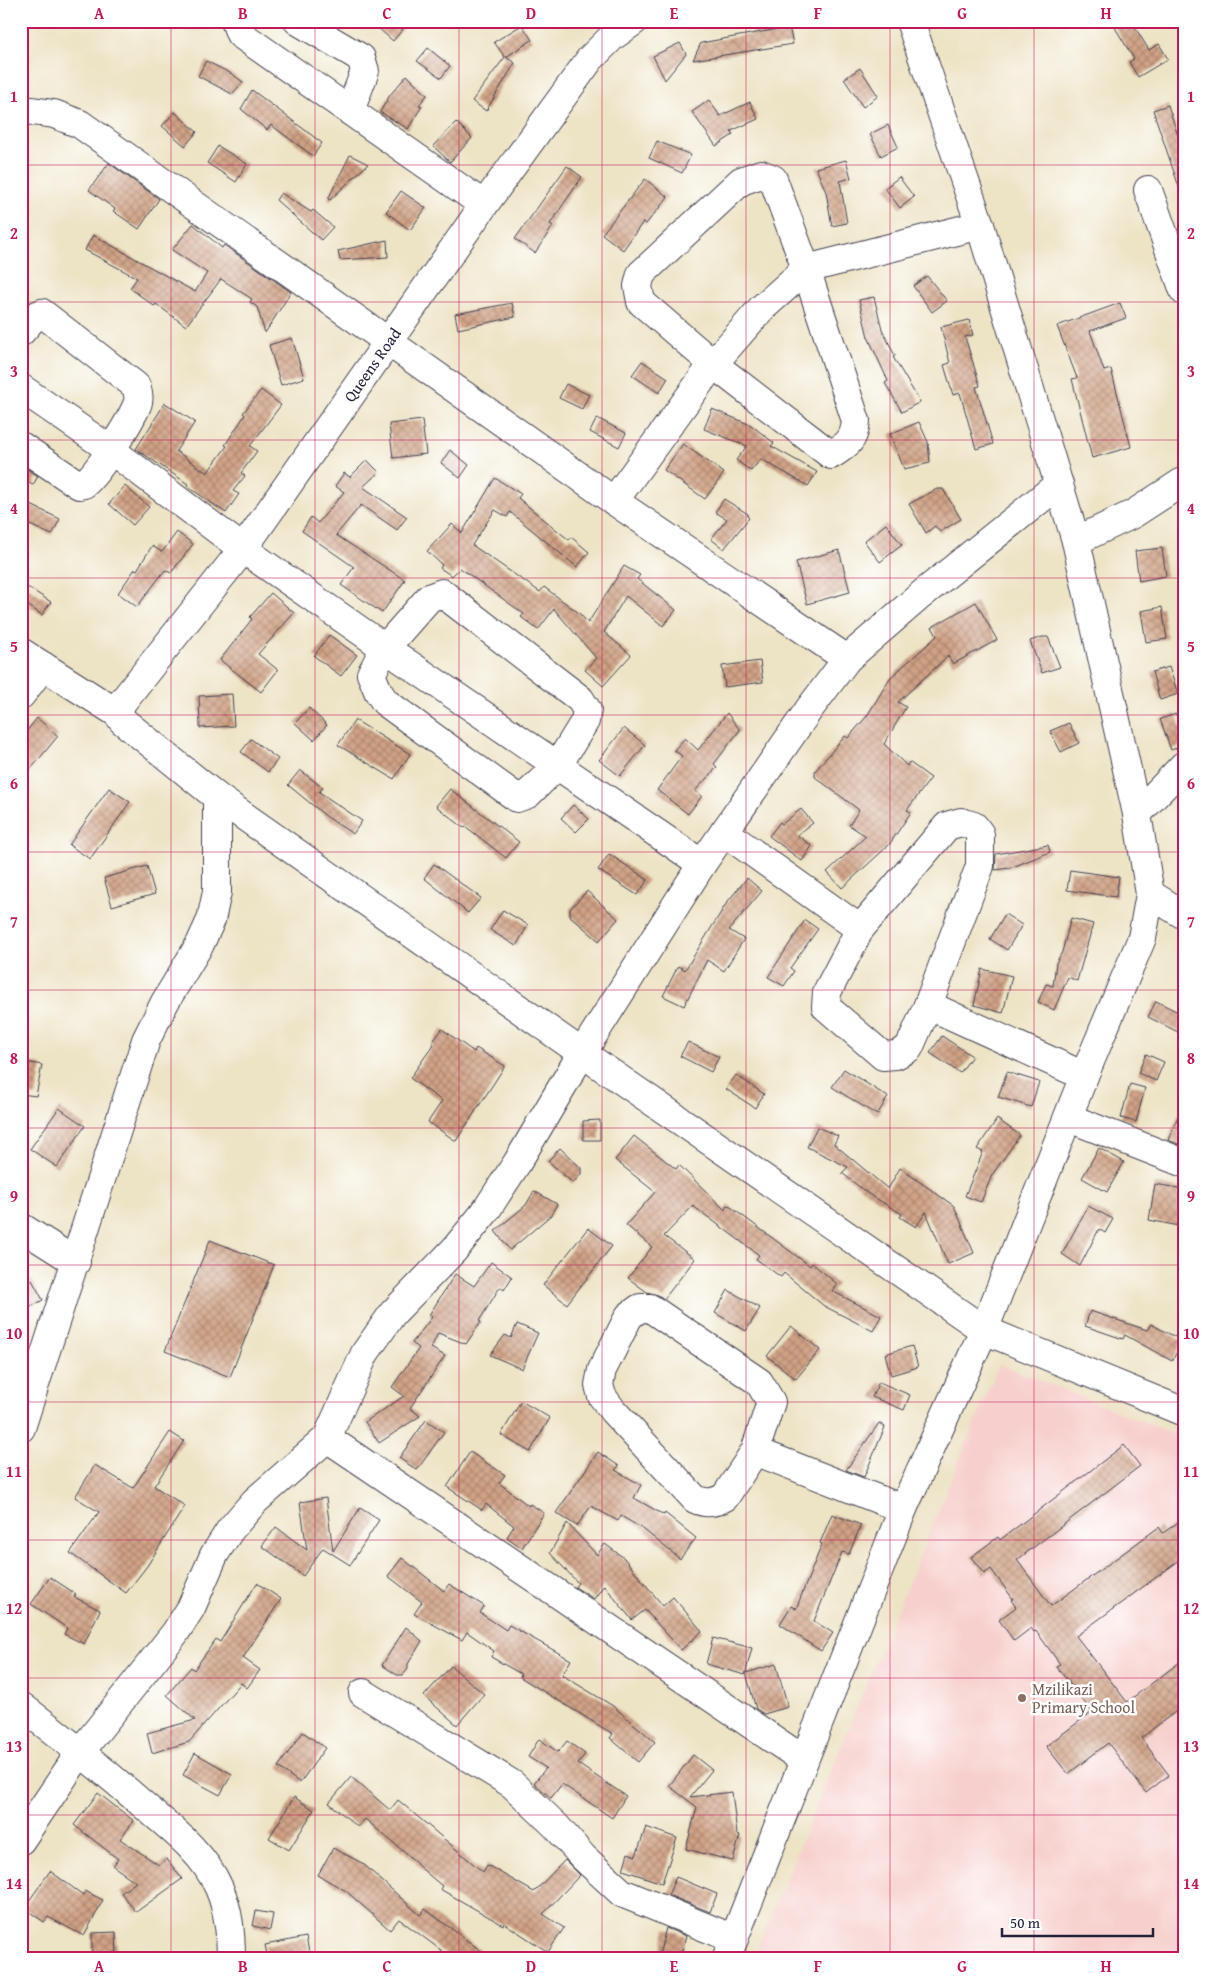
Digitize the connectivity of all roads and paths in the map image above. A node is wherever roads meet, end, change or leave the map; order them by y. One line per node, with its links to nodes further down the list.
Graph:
1 (235, 21): 6 (street)
2 (298, 21): 6 (street)
3 (634, 21): 8 (street, Queens Road)
4 (910, 21): 9 (street)
5 (21, 111): 13 (street)
6 (350, 111): 8 (street)
7 (1148, 190): 11 (street)
8 (484, 205): 13 (street, Queens Road)
9 (980, 224): 10 (street); 19 (street)
10 (806, 269): 14 (street); 14 (street); 14 (street)
11 (1184, 291)
12 (21, 332): 17 (street)
13 (388, 341): 20 (street); 22 (street, Queens Road)
14 (713, 364): 20 (street)
15 (21, 388): 17 (street)
16 (21, 446): 17 (street)
17 (111, 450): 22 (street)
18 (1184, 481): 21 (street)
19 (1059, 484): 21 (street); 25 (street)
20 (614, 502): 25 (street)
21 (1076, 541): 31 (street)
22 (243, 549): 23 (street); 27 (street, Queens Road)
23 (385, 648): 28 (street); 28 (street); 28 (street)
24 (32, 659): 26 (street); 27 (street)
25 (847, 659): 32 (street)
26 (21, 695)
27 (117, 713): 30 (street)
28 (558, 765): 33 (street)
29 (1184, 765): 31 (street)
30 (217, 797): 38 (street); 43 (street)
31 (1136, 814): 34 (street)
32 (724, 832): 33 (street); 36 (street)
33 (702, 864): 38 (street)
34 (1150, 894): 35 (street); 39 (street)
35 (1184, 915)
36 (860, 928): 37 (street); 37 (street)
37 (928, 1005): 39 (street)
38 (582, 1053): 44 (street); 47 (street)
39 (1084, 1076): 40 (street)
40 (1069, 1118): 41 (street); 44 (street)
41 (1184, 1163)
42 (21, 1227): 43 (street)
43 (76, 1262): 46 (street)
44 (984, 1330): 45 (street); 49 (street)
45 (1184, 1412)
46 (21, 1428)
47 (327, 1438): 52 (street); 53 (street)
48 (755, 1451): 48 (street); 49 (street)
49 (903, 1509): 53 (street)
50 (363, 1693): 55 (street)
51 (21, 1706): 52 (street)
52 (81, 1752): 54 (street); 56 (street)
53 (804, 1760): 55 (street)
54 (21, 1840)
55 (730, 1949)
56 (231, 1959)

